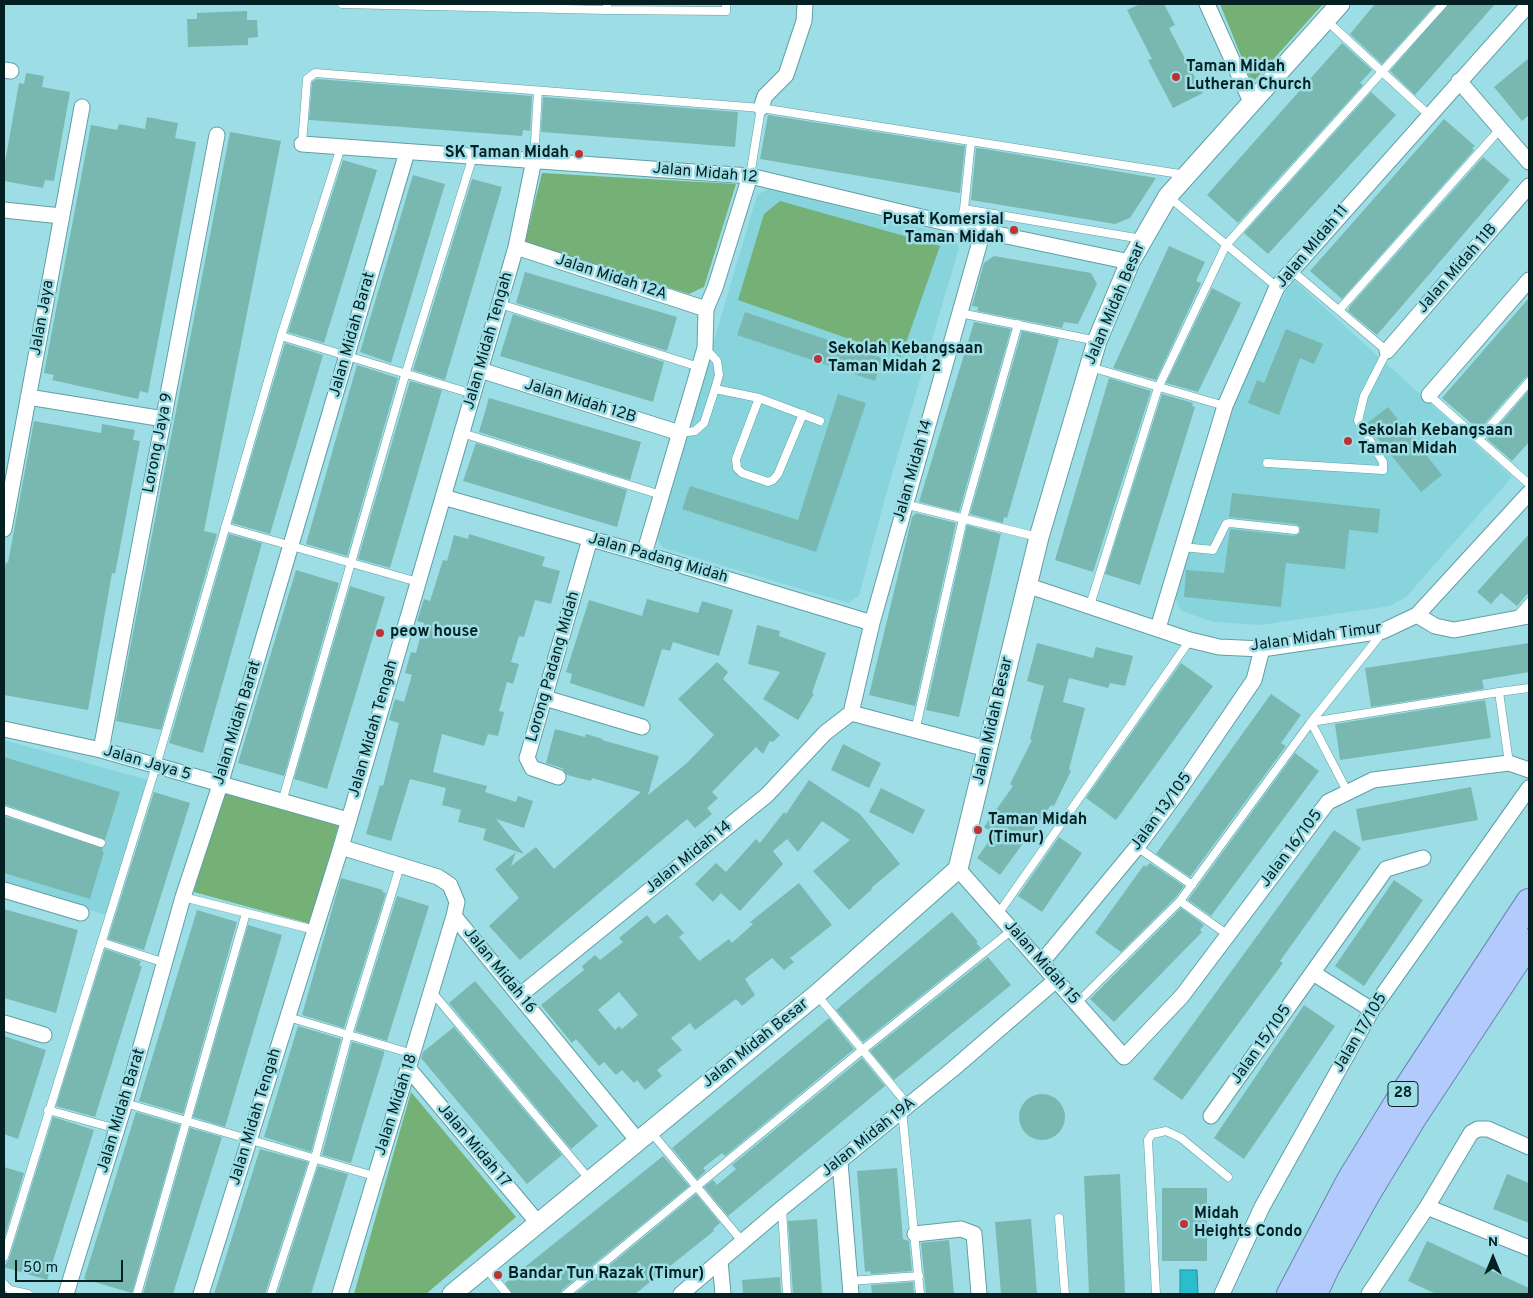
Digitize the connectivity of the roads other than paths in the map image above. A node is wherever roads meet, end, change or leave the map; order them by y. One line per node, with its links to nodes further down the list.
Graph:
1 (345, 4): 8 (lane)
2 (726, 4): 8 (lane)
3 (804, 4): 15 (street)
4 (1207, 4): 13 (street)
5 (1340, 4): 9 (street, Jalan Midah Besar)
6 (1443, 4): 10 (lane)
7 (1529, 4): 11 (street, Jalan MIdah 11)
8 (607, 7)
9 (1326, 20): 10 (lane); 13 (street, Jalan Midah Besar)
10 (1383, 72): 16 (lane); 36 (lane)
11 (1460, 81): 16 (street, Jalan MIdah 11); 17 (street)
12 (538, 91): 15 (lane); 20 (lane); 24 (lane)
13 (1252, 104): 26 (street, Jalan Midah Besar)
14 (82, 107): 32 (street, Jalan Jaya)
15 (761, 108): 19 (lane); 27 (lane)
16 (1429, 115): 39 (street, Jalan MIdah 11)
17 (1501, 128): 25 (street); 44 (lane)
18 (217, 135): 65 (street, Lorong Jaya 9)
19 (971, 141): 26 (lane); 30 (lane)
20 (302, 144): 21 (street, Jalan Midah 12)
21 (341, 147): 22 (street, Jalan Midah 12); 47 (lane)
22 (407, 152): 23 (street, Jalan Midah 12); 51 (street, Jalan Midah Barat)
23 (473, 156): 24 (street, Jalan Midah 12); 55 (lane)
24 (534, 160): 27 (street, Jalan Midah 12); 37 (street, Jalan Midah Tengah)
25 (1529, 162)
26 (1188, 175): 29 (street, Jalan Midah Besar)
27 (750, 176): 33 (street, Jalan Midah 12); 43 (street)
28 (1529, 186): 50 (street, Jalan Midah 11B)
29 (1168, 196): 35 (street, Jalan Midah Besar); 36 (lane)
30 (964, 209): 33 (lane); 35 (lane)
31 (4, 210): 32 (street)
32 (62, 216): 61 (street, Jalan Jaya)
33 (959, 226): 34 (street, Jalan Midah 12)
34 (983, 230): 38 (street, Jalan Midah 12); 45 (street, Jalan Midah 14)
35 (1142, 239): 38 (street, Jalan Midah Besar)
36 (1226, 245): 41 (lane); 57 (lane)
37 (516, 247): 42 (street, Jalan Midah Tengah); 43 (street, Jalan Midah 12A)
38 (1130, 262): 48 (street, Jalan Midah Besar)
39 (1291, 270): 41 (street, Jalan MIdah 11); 44 (lane)
40 (1529, 280): 60 (street)
41 (1277, 287): 63 (street, Jalan MIdah 11)
42 (500, 304): 52 (lane); 54 (street, Jalan Midah Tengah)
43 (706, 309): 49 (street)
44 (1338, 310): 50 (lane)
45 (960, 313): 46 (lane); 75 (street, Jalan Midah 14)
46 (1018, 324): 48 (lane); 76 (lane)
47 (282, 336): 51 (lane); 77 (lane)
48 (1097, 341): 53 (street, Jalan Midah Besar)
49 (705, 348): 52 (street); 58 (lane)
50 (1387, 351): 70 (lane)
51 (348, 354): 55 (lane); 82 (street, Jalan Midah Barat)
52 (699, 367): 68 (street)
53 (1089, 367): 57 (lane); 80 (street, Jalan Midah Besar)
54 (480, 370): 59 (street, Jalan Midah Tengah); 68 (street, Jalan Midah 12B)
55 (406, 372): 59 (lane); 85 (lane)
56 (1529, 382): 69 (lane)
57 (1158, 388): 63 (lane); 89 (lane)
58 (715, 390): 62 (lane); 68 (lane)
59 (473, 394): 67 (street, Jalan Midah Tengah)
60 (1429, 395): 69 (lane)
61 (28, 396): 65 (street); 78 (street, Jalan Jaya)
62 (759, 398): 64 (lane); 64 (lane)
63 (1225, 406): 83 (street, Jalan MIdah 11)
64 (803, 414): 66 (lane)
65 (164, 419): 106 (street, Lorong Jaya 9)
66 (820, 421)
67 (462, 433): 73 (lane); 74 (street, Jalan Midah Tengah)
68 (680, 433): 73 (street)
69 (1478, 439): 71 (lane)
70 (1267, 463)
71 (1529, 484)
72 (1529, 493): 90 (street, Jalan Midah Timur)
73 (661, 495): 84 (street)
74 (443, 497): 81 (street, Jalan Padang Midah); 86 (street, Jalan Midah Tengah)
75 (904, 504): 76 (lane); 92 (street, Jalan Midah 14)
76 (963, 519): 80 (lane); 104 (lane)
77 (225, 527): 82 (lane); 108 (lane)
78 (4, 529)
79 (1295, 530): 83 (lane)
80 (1039, 537): 87 (street, Jalan Midah Besar)
81 (590, 539): 84 (street, Jalan Padang Midah); 99 (street, Lorong Padang Midah)
82 (291, 546): 85 (lane); 111 (street, Jalan Midah Barat)
83 (1182, 547): 93 (street, Jalan MIdah 11)
84 (644, 554): 92 (street, Jalan Padang Midah)
85 (351, 562): 86 (lane); 114 (lane)
86 (418, 582): 116 (street, Jalan Midah Tengah)
87 (1026, 585): 89 (street, Jalan Midah Timur); 105 (street, Jalan Midah Besar)
88 (1529, 602): 91 (lane)
89 (1090, 606): 93 (street, Jalan Midah Timur)
90 (1417, 615): 91 (street); 94 (street, Jalan Midah Timur)
91 (1522, 617)
92 (872, 623): 100 (street, Jalan Midah 14)
93 (1158, 628): 95 (street, Jalan Midah Timur)
94 (1383, 631): 96 (street, Jalan Midah Timur); 101 (lane)
95 (1190, 640): 96 (street, Jalan Midah Timur); 130 (lane)
96 (1262, 649): 119 (street, Jalan 13/105)
97 (1529, 688): 98 (lane)
98 (1500, 692): 101 (lane); 107 (lane)
99 (545, 698): 102 (street); 110 (street, Lorong Padang Midah)
100 (851, 714): 104 (street); 143 (street, Jalan Midah 14)
101 (1311, 722): 113 (lane); 123 (lane)
102 (642, 727)
103 (4, 729): 106 (street, Jalan Jaya 5)
104 (915, 731): 105 (street)
105 (987, 749): 122 (street, Jalan Midah Besar)
106 (100, 750): 108 (street, Jalan Jaya 5)
107 (1508, 763): 109 (street, Jalan 16/105); 113 (street, Jalan 16/105)
108 (156, 766): 111 (street, Jalan Jaya 5); 135 (lane)
109 (1529, 770)
110 (558, 777)
111 (220, 785): 114 (street, Jalan Jaya 5); 125 (street, Jalan Midah Barat)
112 (1529, 788): 145 (street, Jalan 17/105)
113 (1348, 793): 134 (street, Jalan 16/105)
114 (282, 802): 116 (street, Jalan Jaya 5)
115 (4, 810): 117 (lane)
116 (348, 820): 118 (street, Jalan Midah Tengah)
117 (100, 843)
118 (341, 847): 121 (street, Jalan Midah 16); 132 (street, Jalan Midah Tengah)
119 (1137, 847): 123 (lane); 138 (street, Jalan 13/105)
120 (1423, 858): 139 (street, Jalan 15/105)
121 (400, 866): 131 (street, Jalan Midah 16); 149 (lane)
122 (958, 869): 130 (street, Jalan Midah 15); 142 (street, Jalan Midah Besar)
123 (1192, 885): 126 (lane)
124 (4, 890): 128 (street)
125 (183, 897): 129 (lane); 137 (street, Jalan Midah Barat)
126 (1180, 901): 134 (lane); 144 (lane)
127 (1529, 902): 199 (highway, 28)
128 (82, 913)
129 (246, 913): 132 (lane); 158 (lane)
130 (998, 914): 133 (street, Jalan Midah 15)
131 (454, 916): 141 (street, Jalan Midah 18); 143 (street, Jalan Midah 16)
132 (315, 930): 146 (street, Jalan Midah Tengah)
133 (1012, 930): 138 (street, Jalan Midah 15); 150 (lane)
134 (1228, 935): 152 (street, Jalan 16/105)
135 (101, 942): 137 (lane); 156 (lane)
136 (1529, 942): 200 (highway, 28)
137 (165, 963): 154 (street, Jalan Midah Barat)
138 (1041, 963): 140 (street, Jalan Midah 15)
139 (1313, 973): 145 (street); 157 (street, Jalan 15/105)
140 (1056, 980): 144 (street, Jalan Midah 15); 155 (street, Jalan Midah 19A)
141 (432, 992): 151 (street, Jalan Midah 18); 167 (lane)
142 (817, 994): 150 (lane); 160 (street, Jalan Midah Besar)
143 (519, 996): 160 (street, Jalan Midah 16)
144 (1077, 1003): 152 (street, Jalan Midah 15)
145 (1372, 1010): 198 (street, Jalan 17/105)
146 (288, 1017): 149 (lane); 161 (street, Jalan Midah Tengah)
147 (4, 1023): 148 (street)
148 (44, 1035)
149 (348, 1035): 151 (lane); 163 (lane)
150 (861, 1051): 155 (lane); 168 (lane)
151 (413, 1054): 153 (street, Jalan Midah 18)
152 (1124, 1057)
153 (409, 1069): 165 (street, Jalan Midah 18); 172 (street, Jalan Midah 17)
154 (125, 1103): 158 (lane); 159 (street, Jalan Midah Barat)
155 (905, 1108): 164 (street, Jalan Midah 19A); 173 (lane)
156 (48, 1110): 159 (lane); 176 (lane)
157 (1211, 1116)
158 (186, 1121): 161 (lane); 184 (lane)
159 (117, 1129): 183 (street, Jalan Midah Barat)
160 (644, 1136): 167 (street, Jalan Midah Besar); 168 (lane)
161 (249, 1140): 163 (lane); 185 (street, Jalan Midah Tengah)
162 (1529, 1148): 170 (street)
163 (314, 1158): 165 (lane); 186 (lane)
164 (840, 1162): 169 (street, Jalan Midah 19A); 180 (street)
165 (374, 1176): 187 (street, Jalan Midah 18)
166 (1228, 1177): 197 (lane)
167 (591, 1181): 172 (street, Jalan Midah Besar)
168 (696, 1186): 174 (lane); 190 (lane)
169 (782, 1208): 174 (street, Jalan Midah 19A); 193 (lane)
170 (1427, 1208): 175 (street); 201 (street)
171 (1059, 1218): 196 (lane)
172 (538, 1223): 178 (street, Jalan Midah Besar)
173 (914, 1234): 179 (lane); 195 (street)
174 (742, 1241): 177 (street, Jalan Midah 19A)
175 (1529, 1248)
176 (4, 1257)
177 (720, 1260): 191 (street, Jalan Midah 19A); 192 (street)
178 (484, 1267): 188 (street, Jalan Midah Besar); 189 (lane)
179 (919, 1276): 180 (lane); 194 (lane)
180 (851, 1287)
181 (7, 1289): 182 (lane)
182 (28, 1294)
183 (66, 1294)
184 (137, 1294)
185 (201, 1294)
186 (271, 1294)
187 (340, 1294)
188 (452, 1294)
189 (506, 1294)
190 (566, 1294)
191 (681, 1294)
192 (722, 1294)
193 (788, 1294)
194 (920, 1294)
195 (979, 1294)
196 (1065, 1294)
197 (1156, 1294)
198 (1222, 1294)
199 (1290, 1294)
200 (1314, 1294)
201 (1369, 1294)

